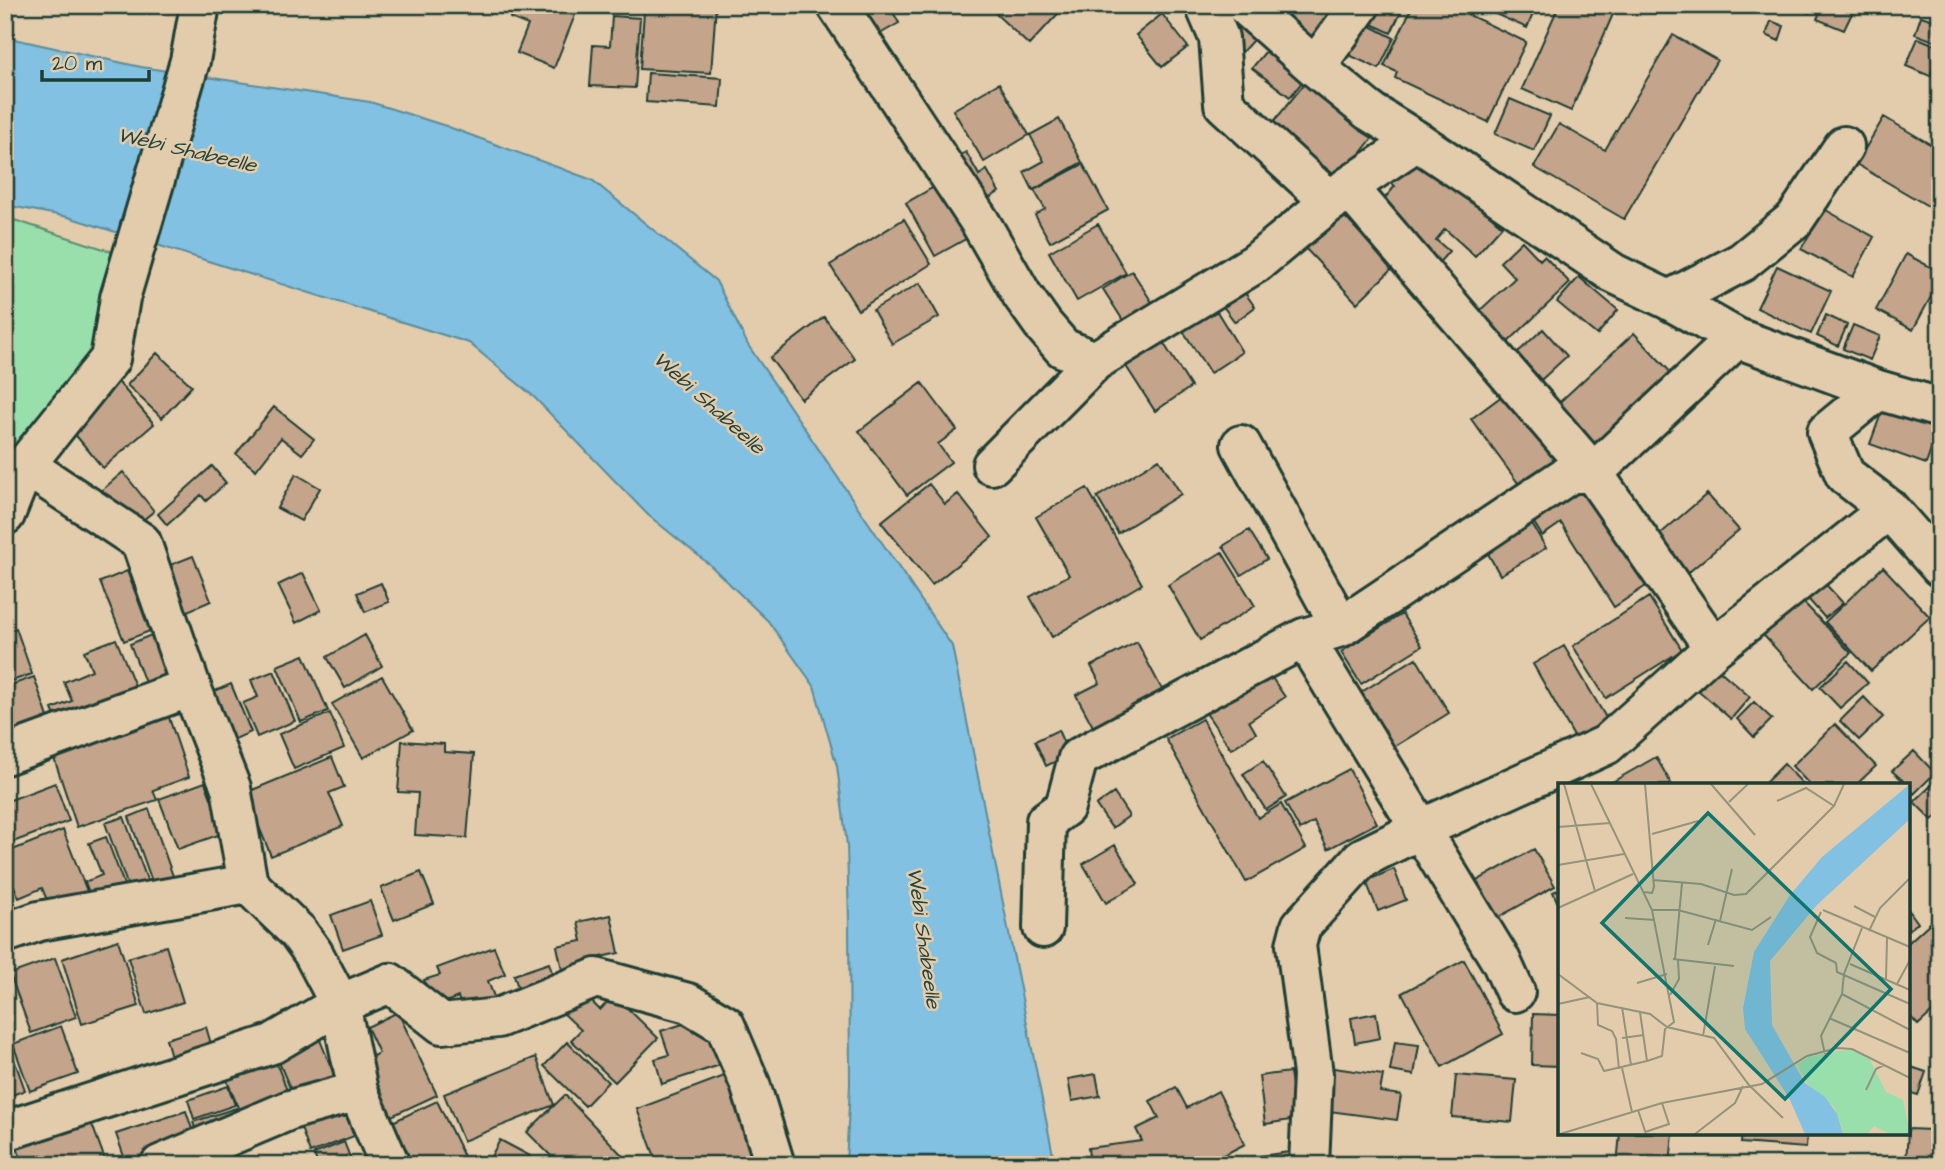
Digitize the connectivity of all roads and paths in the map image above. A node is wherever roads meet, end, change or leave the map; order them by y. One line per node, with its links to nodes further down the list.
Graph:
1 (200, 5): 16 (street)
2 (837, 5): 12 (street)
3 (1205, 5): 9 (street)
4 (1245, 5): 6 (street)
5 (1360, 5): 6 (street)
6 (1315, 67): 7 (street)
7 (1417, 141): 9 (street); 10 (street)
8 (1844, 146): 10 (street)
9 (1340, 195): 12 (street); 18 (street)
10 (1669, 300): 11 (street)
11 (1737, 338): 13 (street); 18 (street)
12 (1095, 361): 17 (street)
13 (1878, 390): 14 (street); 19 (street)
14 (1940, 408)
15 (1241, 445): 22 (street)
16 (25, 465): 20 (street); 25 (street)
17 (992, 465)
18 (1593, 473): 22 (street); 24 (street)
19 (1889, 509): 21 (street); 24 (street)
20 (5, 515)
21 (1940, 566)
22 (1341, 627): 23 (street)
23 (1304, 638): 27 (street); 29 (street)
24 (1714, 648): 27 (street)
25 (191, 687): 26 (street); 28 (street)
26 (5, 755)
27 (1420, 829): 31 (street); 38 (street)
28 (248, 884): 30 (street); 32 (street)
29 (1043, 928)
30 (5, 933)
31 (1515, 992)
32 (340, 1004): 33 (street); 34 (street); 37 (street)
33 (358, 1091): 35 (street); 36 (street)
34 (5, 1131)
35 (160, 1165)
36 (390, 1165)
37 (775, 1165)
38 (1309, 1165)

